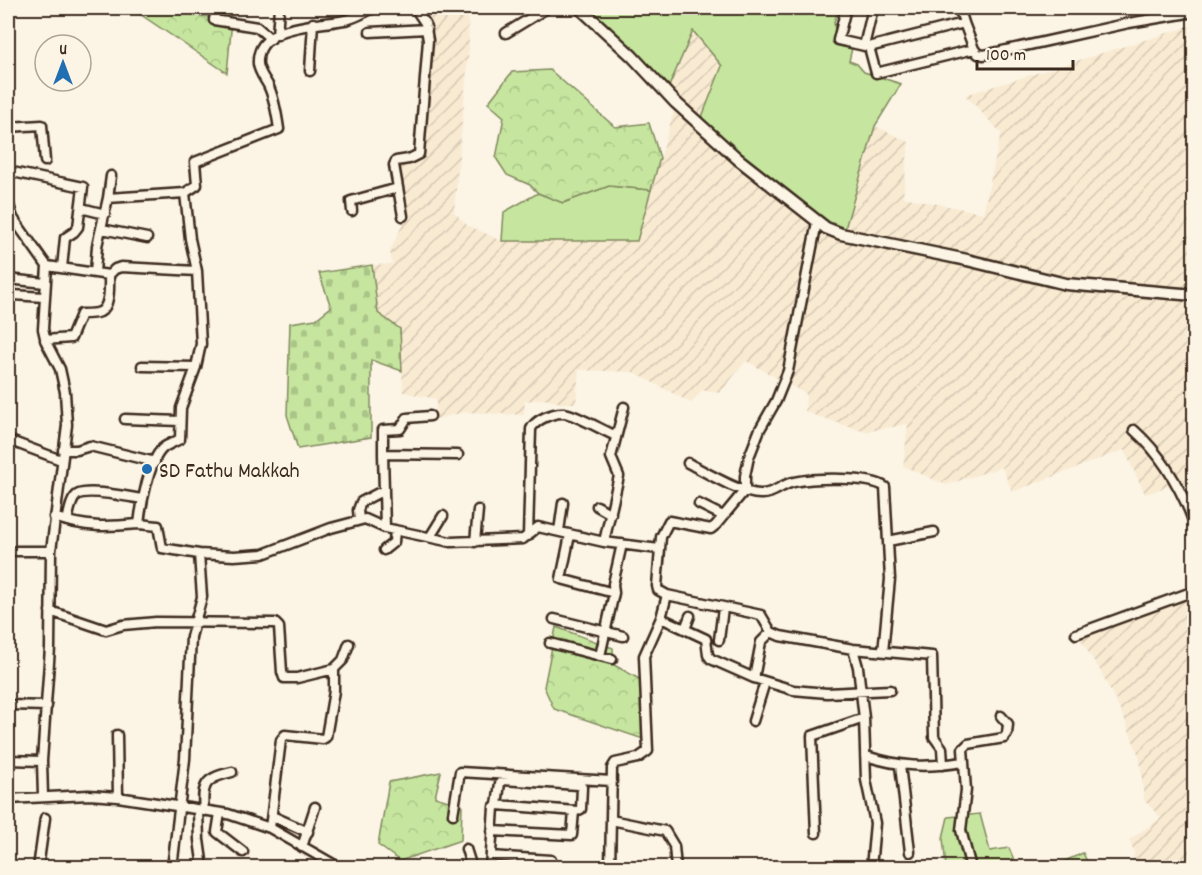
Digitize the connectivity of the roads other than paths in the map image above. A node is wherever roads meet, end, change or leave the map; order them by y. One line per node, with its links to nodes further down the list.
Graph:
1 (216, 8): 18 (street)
2 (279, 8): 18 (street)
3 (350, 8): 12 (street)
4 (374, 8): 12 (street)
5 (415, 8): 15 (street)
6 (547, 8): 17 (street)
7 (580, 8): 34 (main road)
8 (846, 8): 19 (street)
9 (873, 8): 19 (street)
10 (960, 10): 14 (street)
11 (1194, 12): 20 (street)
12 (349, 19): 13 (street)
13 (313, 23): 18 (street); 21 (street)
14 (964, 23): 19 (street); 20 (street)
15 (427, 28): 16 (street); 26 (street)
16 (370, 32)
17 (506, 33)
18 (274, 37): 27 (street)
19 (867, 46): 20 (street)
20 (974, 49)
21 (310, 72)
22 (8, 127): 23 (street)
23 (45, 161)
24 (8, 171): 29 (street)
25 (111, 176): 28 (street)
26 (398, 188): 31 (street); 33 (street)
27 (185, 193): 28 (street); 39 (street)
28 (108, 198): 32 (street)
29 (81, 207): 32 (street); 38 (street)
30 (8, 208): 37 (street)
31 (352, 211)
32 (105, 214): 35 (street)
33 (403, 216)
34 (817, 222): 45 (main road); 64 (street)
35 (102, 229): 36 (street); 40 (street)
36 (147, 238)
37 (47, 267): 38 (street); 43 (street)
38 (62, 268): 40 (street)
39 (197, 271): 41 (street); 49 (street)
40 (95, 273): 41 (street)
41 (109, 275): 47 (street)
42 (8, 279): 43 (street)
43 (45, 283): 46 (street)
44 (13, 295): 46 (street)
45 (1194, 295)
46 (44, 297): 47 (street)
47 (45, 340): 57 (street)
48 (142, 366): 49 (street)
49 (196, 367): 53 (street)
50 (624, 407): 55 (street)
51 (430, 416): 58 (street)
52 (125, 419): 53 (street)
53 (180, 421): 61 (street)
54 (1134, 430): 76 (street)
55 (616, 436): 70 (street); 81 (street)
56 (8, 440): 60 (street)
57 (63, 450): 60 (street); 61 (street)
58 (383, 454): 59 (street); 63 (street)
59 (458, 455)
60 (61, 460): 73 (street)
61 (155, 462): 65 (street)
62 (688, 463): 64 (street)
63 (384, 490): 74 (street); 78 (street)
64 (745, 490): 72 (street); 84 (street)
65 (142, 499): 75 (street); 77 (street)
66 (563, 503): 79 (street)
67 (699, 504): 72 (street)
68 (597, 506): 70 (street)
69 (478, 510): 85 (street)
70 (611, 514): 86 (street)
71 (442, 516): 83 (street)
72 (723, 516): 88 (street)
73 (54, 517): 75 (street); 91 (street)
74 (359, 520): 78 (street); 92 (street)
75 (67, 521): 77 (street)
76 (1194, 523)
77 (139, 524): 92 (street)
78 (390, 529): 83 (street); 89 (street)
79 (559, 531): 81 (street); 82 (street)
80 (934, 532): 84 (street)
81 (528, 536): 85 (street)
82 (570, 536): 86 (street); 94 (street)
83 (430, 537): 85 (street)
84 (888, 541): 111 (street)
85 (475, 542)
86 (604, 542): 87 (street)
87 (622, 544): 88 (street); 94 (street)
88 (659, 549): 95 (street)
89 (384, 550)
90 (16, 551): 91 (street)
91 (51, 551): 97 (street)
92 (199, 554): 101 (street)
93 (1194, 591): 105 (street)
94 (614, 593): 103 (street)
95 (667, 595): 96 (street); 99 (street)
96 (723, 608): 104 (street); 107 (street)
97 (50, 611): 101 (street); 120 (street)
98 (690, 616): 102 (street)
99 (661, 618): 102 (street); 132 (street)
100 (554, 619): 103 (street)
101 (194, 621): 114 (street); 138 (street)
102 (685, 629): 115 (street)
103 (605, 631): 106 (street); 112 (street)
104 (771, 632): 110 (street); 115 (street)
105 (1076, 634)
106 (623, 636)
107 (719, 640)
108 (550, 643): 112 (street)
109 (349, 644): 114 (street)
110 (854, 649): 111 (street); 117 (street)
111 (883, 652): 130 (street)
112 (600, 656): 113 (street)
113 (612, 659)
114 (334, 669): 143 (street)
115 (754, 678): 116 (street)
116 (765, 682): 117 (street); 123 (street)
117 (861, 690): 118 (street); 122 (street)
118 (890, 690)
119 (8, 705): 120 (street)
120 (47, 706): 127 (street)
121 (1001, 717): 128 (street)
122 (864, 718): 125 (street); 149 (street)
123 (753, 721)
124 (117, 735): 134 (street)
125 (866, 756): 129 (street); 167 (street)
126 (8, 760): 127 (street)
127 (42, 761): 133 (street)
128 (963, 762): 130 (street); 168 (street)
129 (900, 765): 130 (street); 153 (street)
130 (944, 765)
131 (232, 772): 139 (street)
132 (612, 781): 142 (street); 145 (street)
133 (43, 796): 134 (street); 135 (street)
134 (118, 797): 138 (street)
135 (8, 799)
136 (497, 805): 140 (street); 140 (street); 147 (street)
137 (315, 807): 148 (street)
138 (179, 808): 139 (street); 156 (street)
139 (201, 811): 141 (street); 157 (street)
140 (574, 811): 147 (street)
141 (220, 813): 146 (street); 152 (street)
142 (453, 814)
143 (272, 816): 146 (street); 148 (street)
144 (45, 818): 155 (street)
145 (611, 820): 162 (street); 163 (street)
146 (270, 828): 150 (street)
147 (492, 831): 154 (street)
148 (308, 832): 150 (street)
149 (816, 833)
150 (302, 847): 158 (street)
151 (466, 849): 159 (street)
152 (243, 852)
153 (910, 852)
154 (490, 856): 160 (street); 161 (street)
155 (38, 867)
156 (172, 867)
157 (203, 867)
158 (338, 867)
159 (472, 867)
160 (490, 867)
161 (550, 867)
162 (610, 867)
163 (676, 867)
164 (823, 867): 165 (street)
165 (833, 867)
166 (858, 867): 167 (street)
167 (871, 867)
168 (971, 867)

